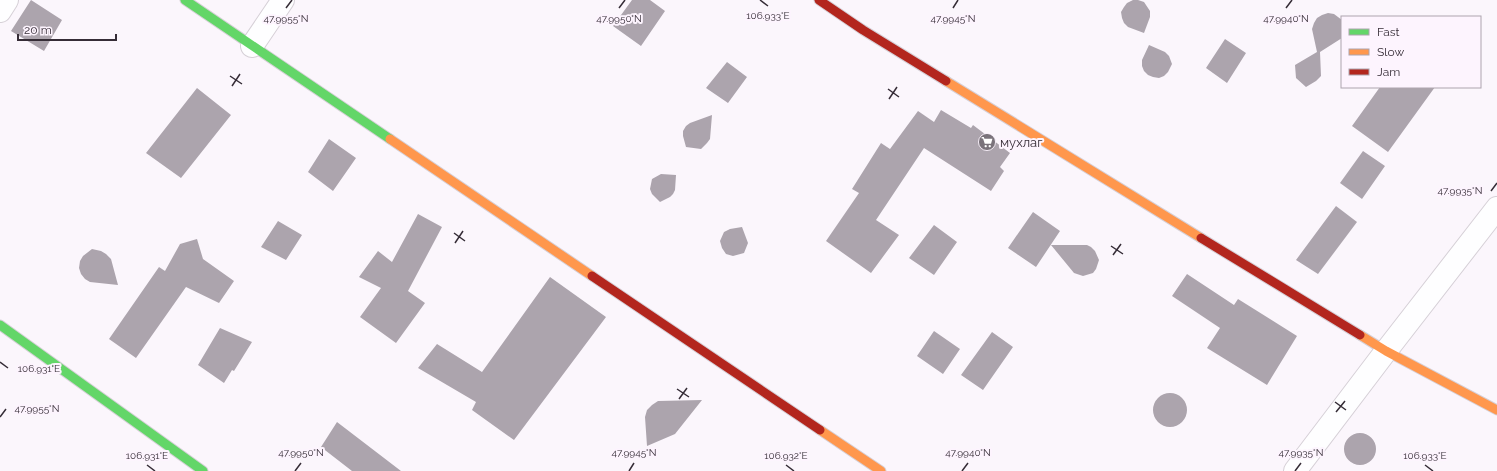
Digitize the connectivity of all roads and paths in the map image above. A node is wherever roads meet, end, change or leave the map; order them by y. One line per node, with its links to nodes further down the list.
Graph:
1 (7, 0): 5 (street)
2 (185, 0): 6 (street)
3 (283, 0): 6 (street)
4 (819, 0): 9 (street)
5 (0, 11)
6 (252, 46): 12 (street)
7 (1497, 208): 9 (street)
8 (0, 325): 11 (street)
9 (1386, 351): 10 (street); 13 (street)
10 (1497, 410)
11 (203, 471)
12 (881, 471)
13 (1295, 471)

